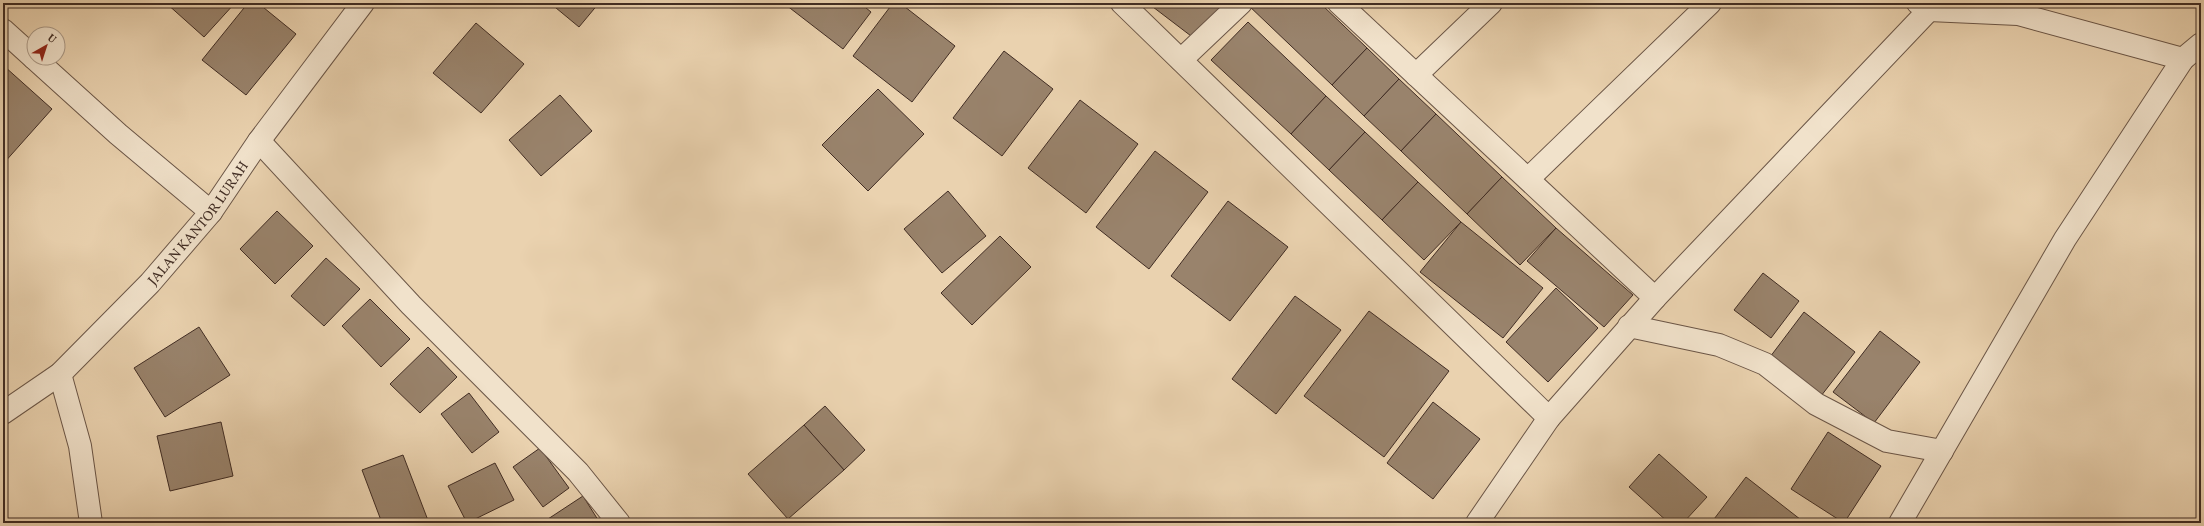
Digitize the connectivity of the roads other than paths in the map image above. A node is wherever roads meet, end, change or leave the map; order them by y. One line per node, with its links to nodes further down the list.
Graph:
1 (363, 3): 16 (street, JALAN KANTOR LURAH)
2 (1122, 3): 13 (street)
3 (1241, 3): 13 (street)
4 (1339, 3): 15 (street)
5 (1491, 3): 15 (street)
6 (1710, 3): 17 (street)
7 (1923, 6): 8 (street); 19 (street)
8 (2018, 7): 12 (street)
9 (3, 30): 11 (street)
10 (2201, 44): 12 (street)
11 (26, 51)
12 (2182, 59): 24 (street)
13 (1181, 60): 23 (street)
14 (43, 66): 18 (street)
15 (1416, 75): 17 (street)
16 (259, 141): 18 (street, JALAN KANTOR LURAH); 26 (street)
17 (1528, 179): 19 (street)
18 (211, 212): 21 (street, JALAN KANTOR LURAH)
19 (1655, 298): 20 (street)
20 (1629, 326): 23 (street); 24 (street)
21 (60, 374): 22 (street, JALAN KANTOR LURAH); 25 (street)
22 (3, 413)
23 (1549, 418): 27 (street)
24 (1942, 451): 28 (street)
25 (90, 523)
26 (619, 523)
27 (1477, 523)
28 (1900, 523)

